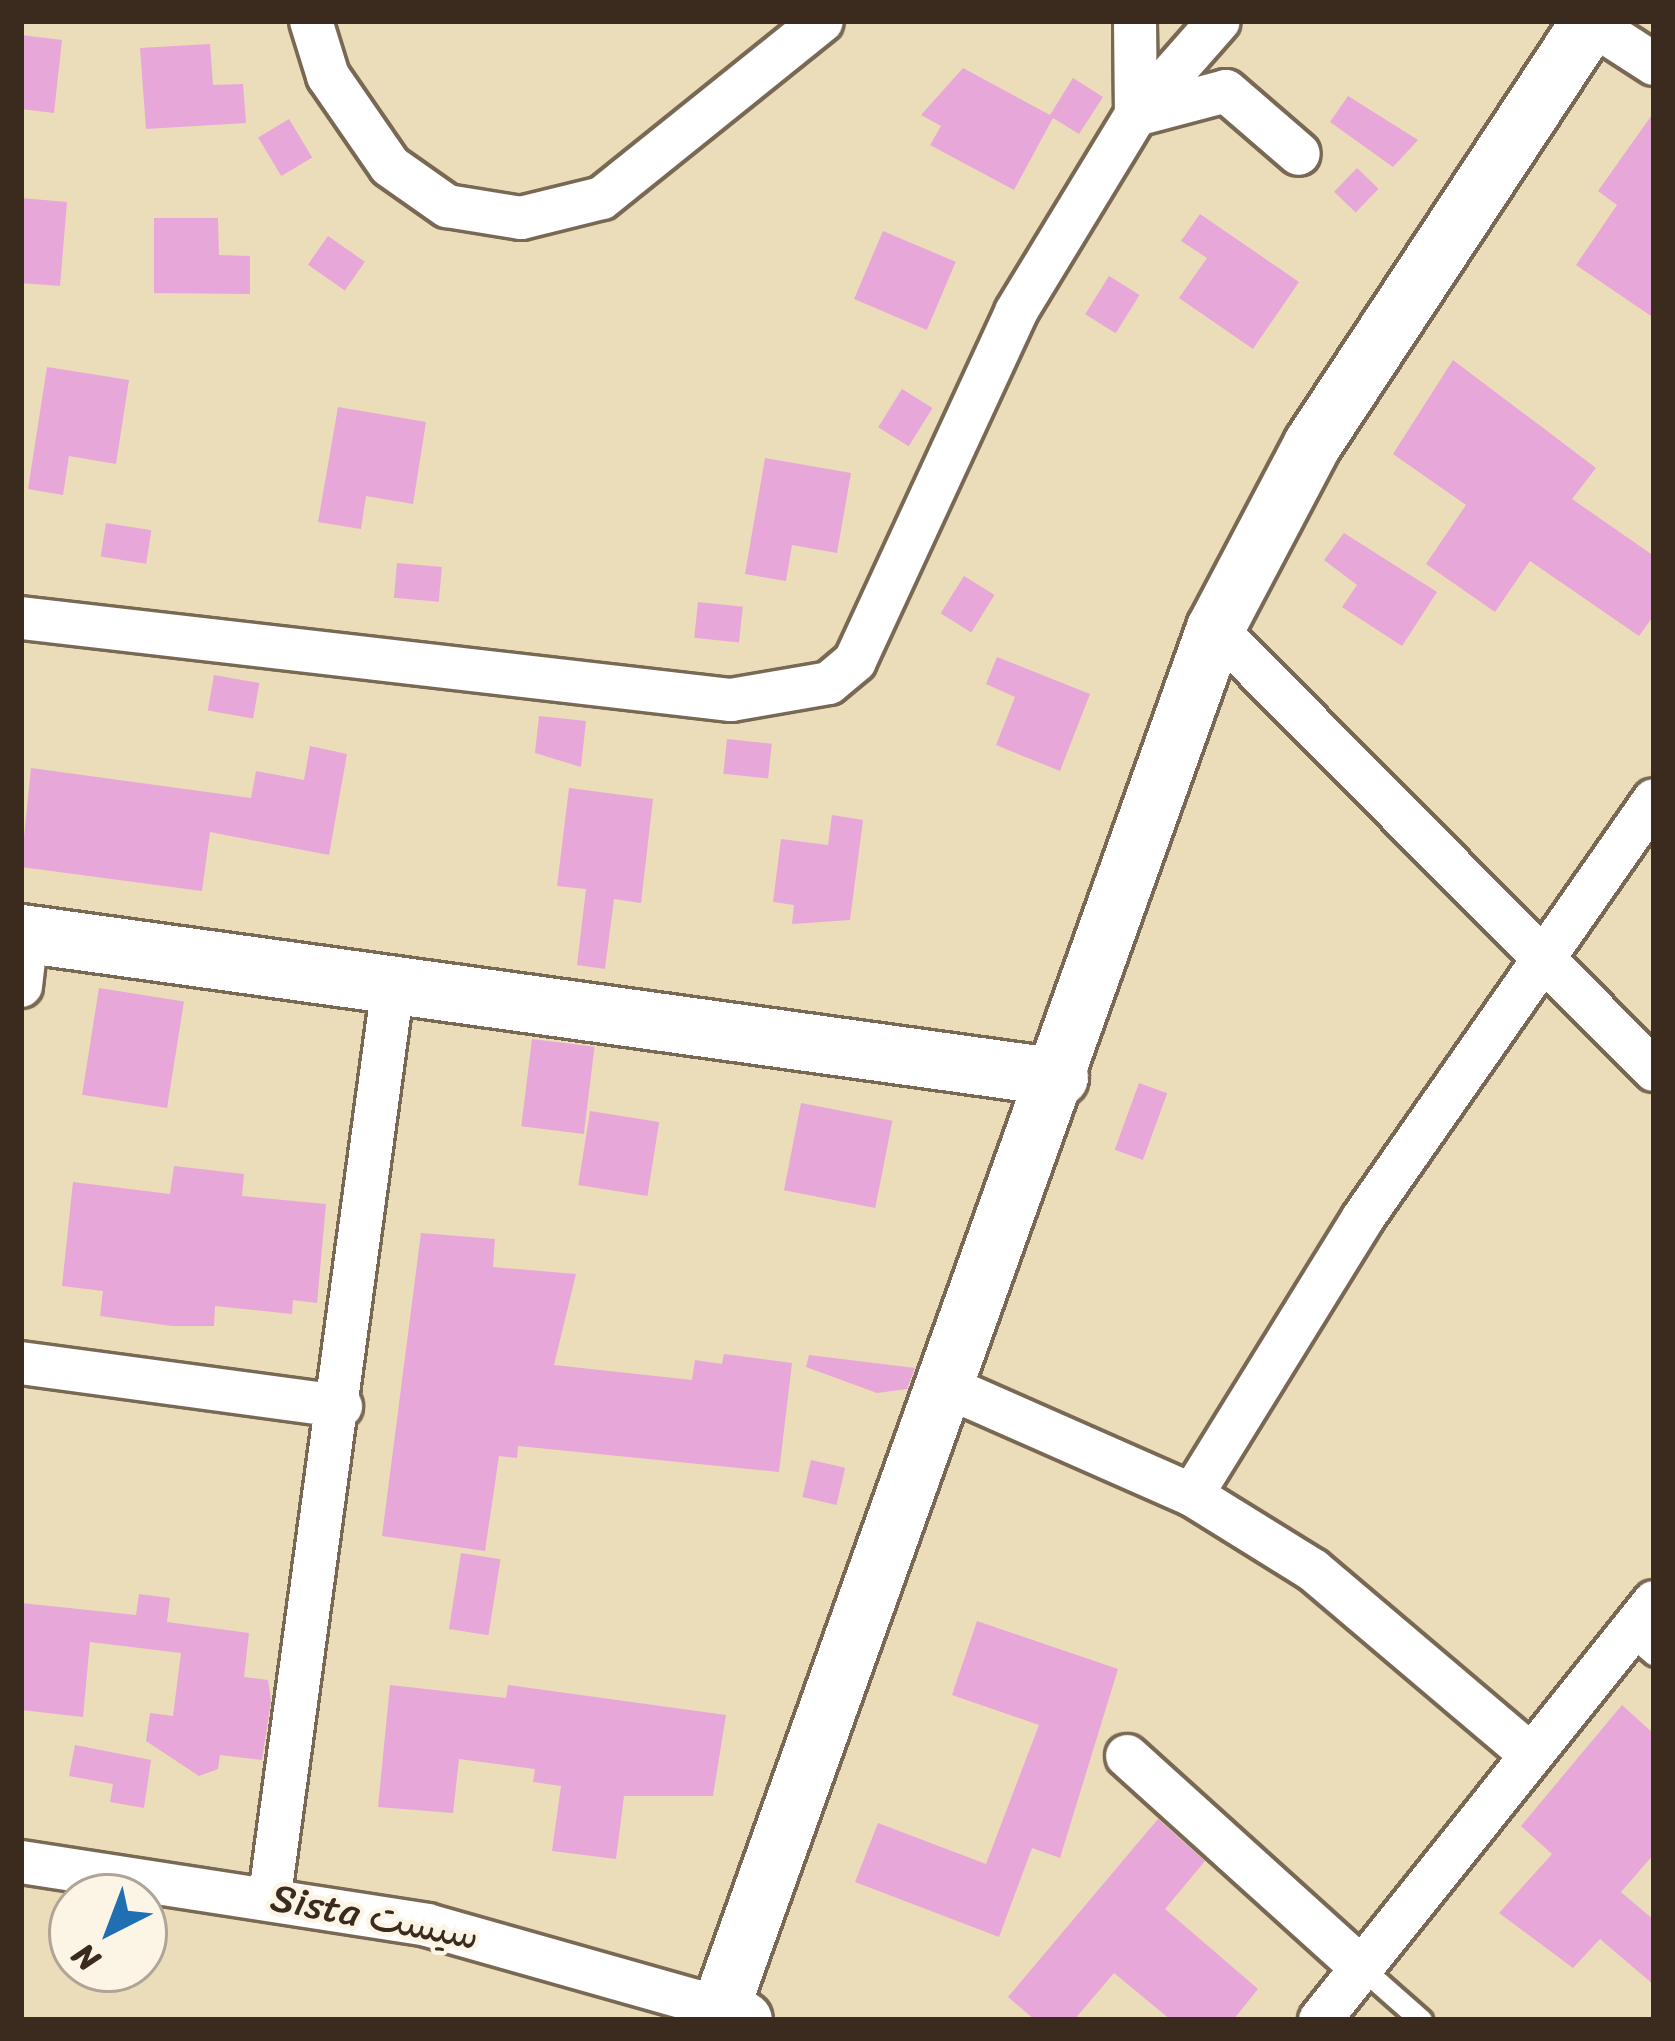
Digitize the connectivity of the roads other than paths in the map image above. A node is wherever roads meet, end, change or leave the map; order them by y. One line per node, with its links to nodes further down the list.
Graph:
1 (311, 21): 2 (street)
2 (822, 21)
3 (1135, 21): 7 (street)
4 (1220, 21): 7 (street)
5 (1589, 21): 6 (street); 10 (main road)
6 (1654, 64)
7 (1136, 115): 8 (street); 9 (street)
8 (1299, 154)
9 (21, 618)
10 (1215, 628): 13 (street); 16 (main road)
11 (1654, 800): 13 (street)
12 (23, 951): 14 (main road)
13 (1544, 958): 15 (street); 20 (street)
14 (394, 978): 16 (main road); 19 (street)
15 (1654, 1070)
16 (1059, 1077): 18 (main road)
17 (21, 1363): 19 (street)
18 (945, 1386): 20 (street); 27 (main road)
19 (341, 1406): 25 (street)
20 (1192, 1495): 22 (street)
21 (1646, 1630): 22 (street)
22 (1531, 1755): 26 (street)
23 (1127, 1756): 26 (street)
24 (21, 1862): 25 (street, Sista سيست)
25 (270, 1895): 27 (street, Sista سيست)
26 (1362, 1968): 28 (street); 29 (lane)
27 (732, 2014)
28 (1321, 2020)
29 (1421, 2020)

